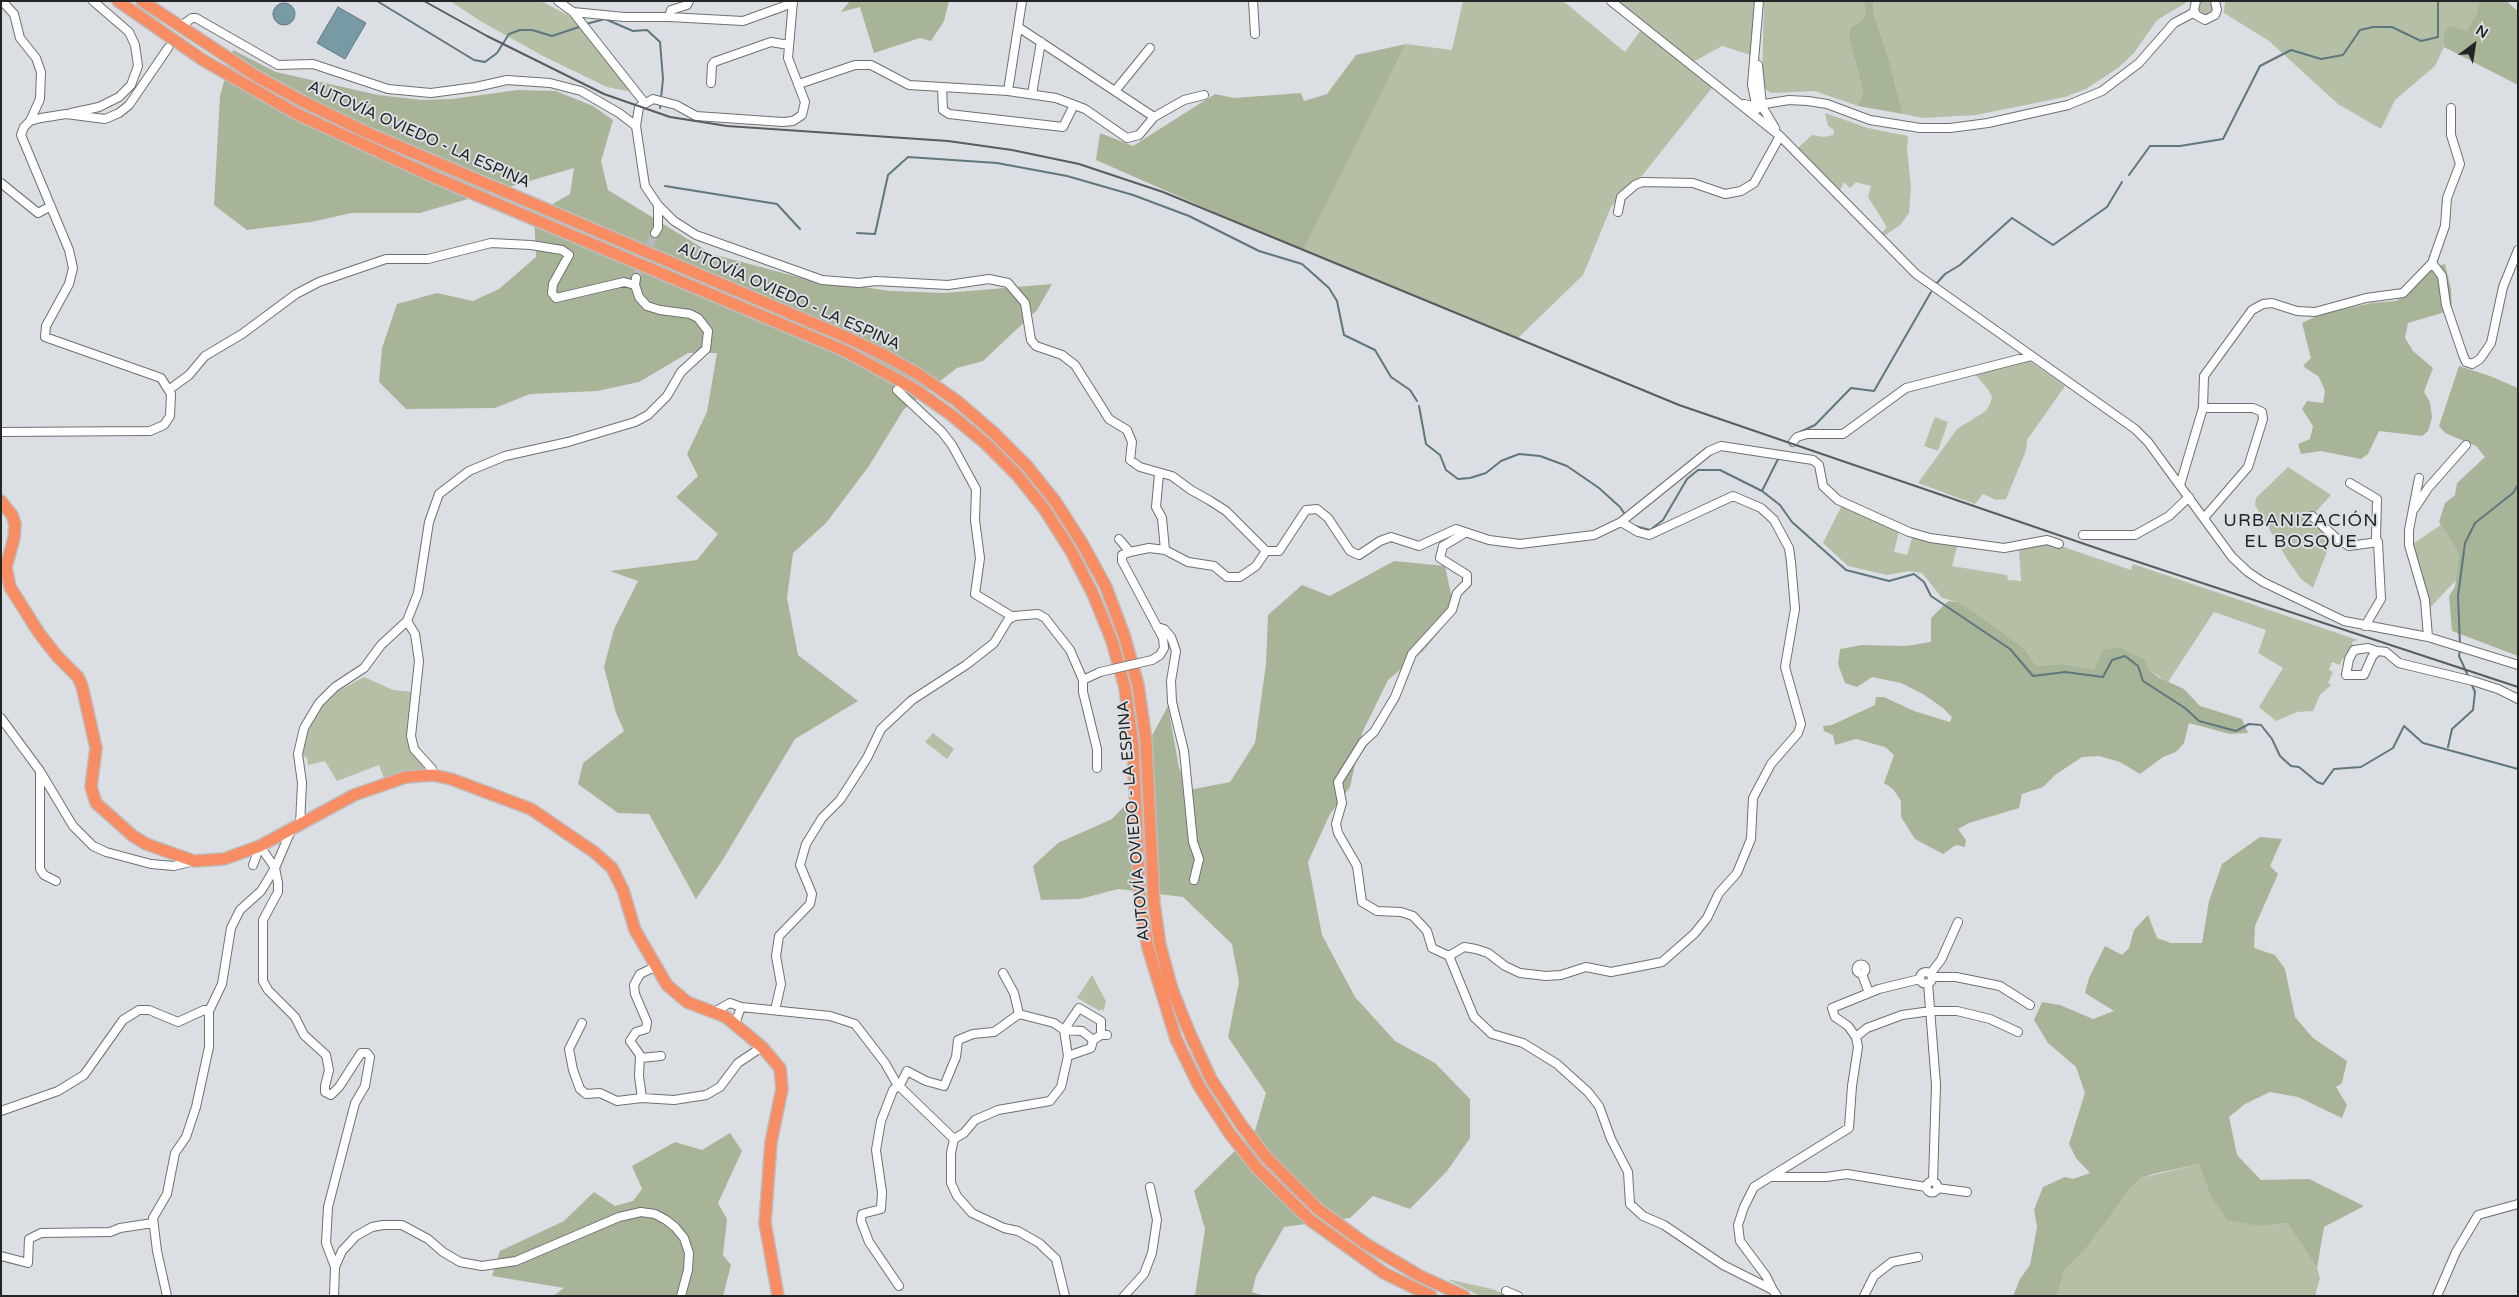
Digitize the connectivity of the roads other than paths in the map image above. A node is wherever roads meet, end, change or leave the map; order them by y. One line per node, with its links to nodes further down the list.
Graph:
1 (2, 1): 42 (street)
2 (93, 1): 40 (street)
3 (118, 1): 135 (highway, AUTOVÍA OVIEDO - LA ESPINA)
4 (142, 1): 147 (highway, AUTOVÍA OVIEDO - LA ESPINA)
5 (558, 1): 14 (street)
6 (689, 1): 16 (street)
7 (1022, 1): 18 (street)
8 (1253, 1): 19 (street)
9 (1611, 1): 33 (street)
10 (1759, 1): 24 (street)
11 (2196, 1): 15 (street)
12 (2215, 1): 15 (street)
13 (793, 2): 16 (street); 21 (street)
14 (573, 12): 16 (street); 35 (street)
15 (2195, 12): 34 (street)
16 (669, 17)
17 (185, 22): 44 (street)
18 (1018, 27): 20 (street); 29 (street)
19 (1255, 34)
20 (1041, 42): 28 (street); 30 (street)
21 (789, 45): 25 (street); 26 (street)
22 (168, 48): 40 (street)
23 (1150, 48): 28 (street)
24 (1755, 79): 31 (street); 34 (street); 38 (street)
25 (712, 82)
26 (798, 84): 27 (street); 35 (street)
27 (942, 87): 29 (street); 37 (street)
28 (1115, 90): 41 (street)
29 (1008, 91): 30 (street)
30 (1032, 94): 37 (street)
31 (1752, 94): 33 (street); 38 (street)
32 (1204, 95): 41 (street)
33 (1731, 97): 36 (street)
34 (1780, 101): 38 (street); 45 (street)
35 (644, 102): 44 (street)
36 (1740, 103): 38 (street); 43 (street)
37 (1074, 105): 41 (street)
38 (1759, 106): 43 (street)
39 (2451, 108): 52 (street)
40 (66, 114): 42 (street)
41 (1154, 117)
42 (30, 121): 48 (street)
43 (1770, 124): 45 (street)
44 (636, 126): 47 (street)
45 (1780, 136): 49 (street); 53 (street)
46 (1, 183): 48 (street)
47 (658, 205): 50 (street); 50 (street)
48 (51, 206): 54 (street)
49 (1618, 212)
50 (674, 221): 60 (street)
51 (2518, 250): 52 (street)
52 (2432, 263): 56 (street)
53 (2031, 356): 59 (street); 63 (street)
54 (170, 389): 57 (street); 79 (street)
55 (898, 390): 78 (street)
56 (2203, 408): 63 (street); 68 (street)
57 (1, 432)
58 (2466, 445): 66 (street)
59 (1788, 449): 69 (street); 74 (street)
60 (1159, 474): 75 (street); 76 (street)
61 (2419, 478): 66 (street)
62 (2350, 484): 73 (street)
63 (2180, 485): 64 (street)
64 (2189, 497): 68 (street); 71 (street)
65 (1, 500): 93 (highway)
66 (2412, 511): 82 (street)
67 (2312, 516): 73 (street)
68 (2204, 518): 80 (street)
69 (1622, 520): 70 (street); 99 (street)
70 (1466, 533): 76 (street); 99 (street)
71 (2084, 535)
72 (1119, 539): 77 (street)
73 (2378, 542): 80 (street)
74 (2059, 544)
75 (1165, 550): 76 (street); 77 (street)
76 (1266, 551)
77 (1130, 552): 81 (street)
78 (1013, 617): 85 (street); 107 (street)
79 (407, 621): 90 (street); 91 (street)
80 (2365, 626): 82 (street)
81 (1157, 627): 85 (street, bridge); 96 (street)
82 (2428, 637): 84 (street)
83 (2377, 651): 83 (street); 86 (street)
84 (2518, 665)
85 (1082, 680): 88 (street)
86 (2518, 699)
87 (1, 718): 89 (street)
88 (1097, 768)
89 (40, 771): 93 (street); 97 (street)
90 (434, 775): 91 (highway); 100 (highway)
91 (296, 826): 92 (highway); 95 (street)
92 (260, 846): 93 (highway); 94 (street); 95 (street)
93 (194, 861)
94 (253, 865)
95 (275, 868): 108 (street); 134 (street)
96 (1194, 880)
97 (56, 881)
98 (1958, 922): 103 (street)
99 (1449, 956): 138 (street)
100 (655, 967): 110 (highway); 121 (street)
101 (1003, 973): 111 (street)
102 (1862, 974): 104 (street)
103 (1930, 978): 104 (street); 105 (street); 109 (street)
104 (1870, 993): 116 (street)
105 (2030, 1005)
106 (741, 1008): 107 (street); 110 (street); 113 (street)
107 (775, 1010): 122 (street)
108 (209, 1011): 124 (street); 131 (street)
109 (1931, 1011): 115 (street); 116 (street); 127 (street)
110 (714, 1012): 113 (highway)
111 (1020, 1014): 114 (street); 122 (street)
112 (582, 1023): 123 (street)
113 (735, 1024): 118 (highway)
114 (1064, 1030): 117 (street); 117 (street); 120 (street)
115 (2018, 1032)
116 (1856, 1037): 126 (street)
117 (1093, 1040): 120 (street)
118 (762, 1047): 123 (street); 143 (highway)
119 (661, 1056): 121 (street)
120 (1068, 1056): 125 (street)
121 (640, 1058): 123 (street)
122 (897, 1084): 125 (street); 136 (street)
123 (642, 1098)
124 (1, 1111)
125 (954, 1139): 144 (street)
126 (1773, 1177): 127 (street); 138 (street)
127 (1932, 1185): 129 (street)
128 (1150, 1187): 139 (street)
129 (1966, 1192)
130 (2518, 1204): 150 (street)
131 (153, 1223): 132 (street); 140 (street)
132 (1, 1256)
133 (1918, 1257): 149 (street)
134 (335, 1267): 141 (street); 142 (street)
135 (1384, 1273): 145 (highway); 146 (highway, AUTOVÍA OVIEDO - LA ESPINA)
136 (899, 1286)
137 (1506, 1291): 148 (street)
138 (1775, 1293)
139 (1126, 1295)
140 (168, 1296)
141 (334, 1296)
142 (681, 1296)
143 (778, 1296)
144 (1065, 1296)
145 (1420, 1296)
146 (1430, 1296)
147 (1464, 1296)
148 (1518, 1296)
149 (1864, 1296)
150 (2437, 1296)

